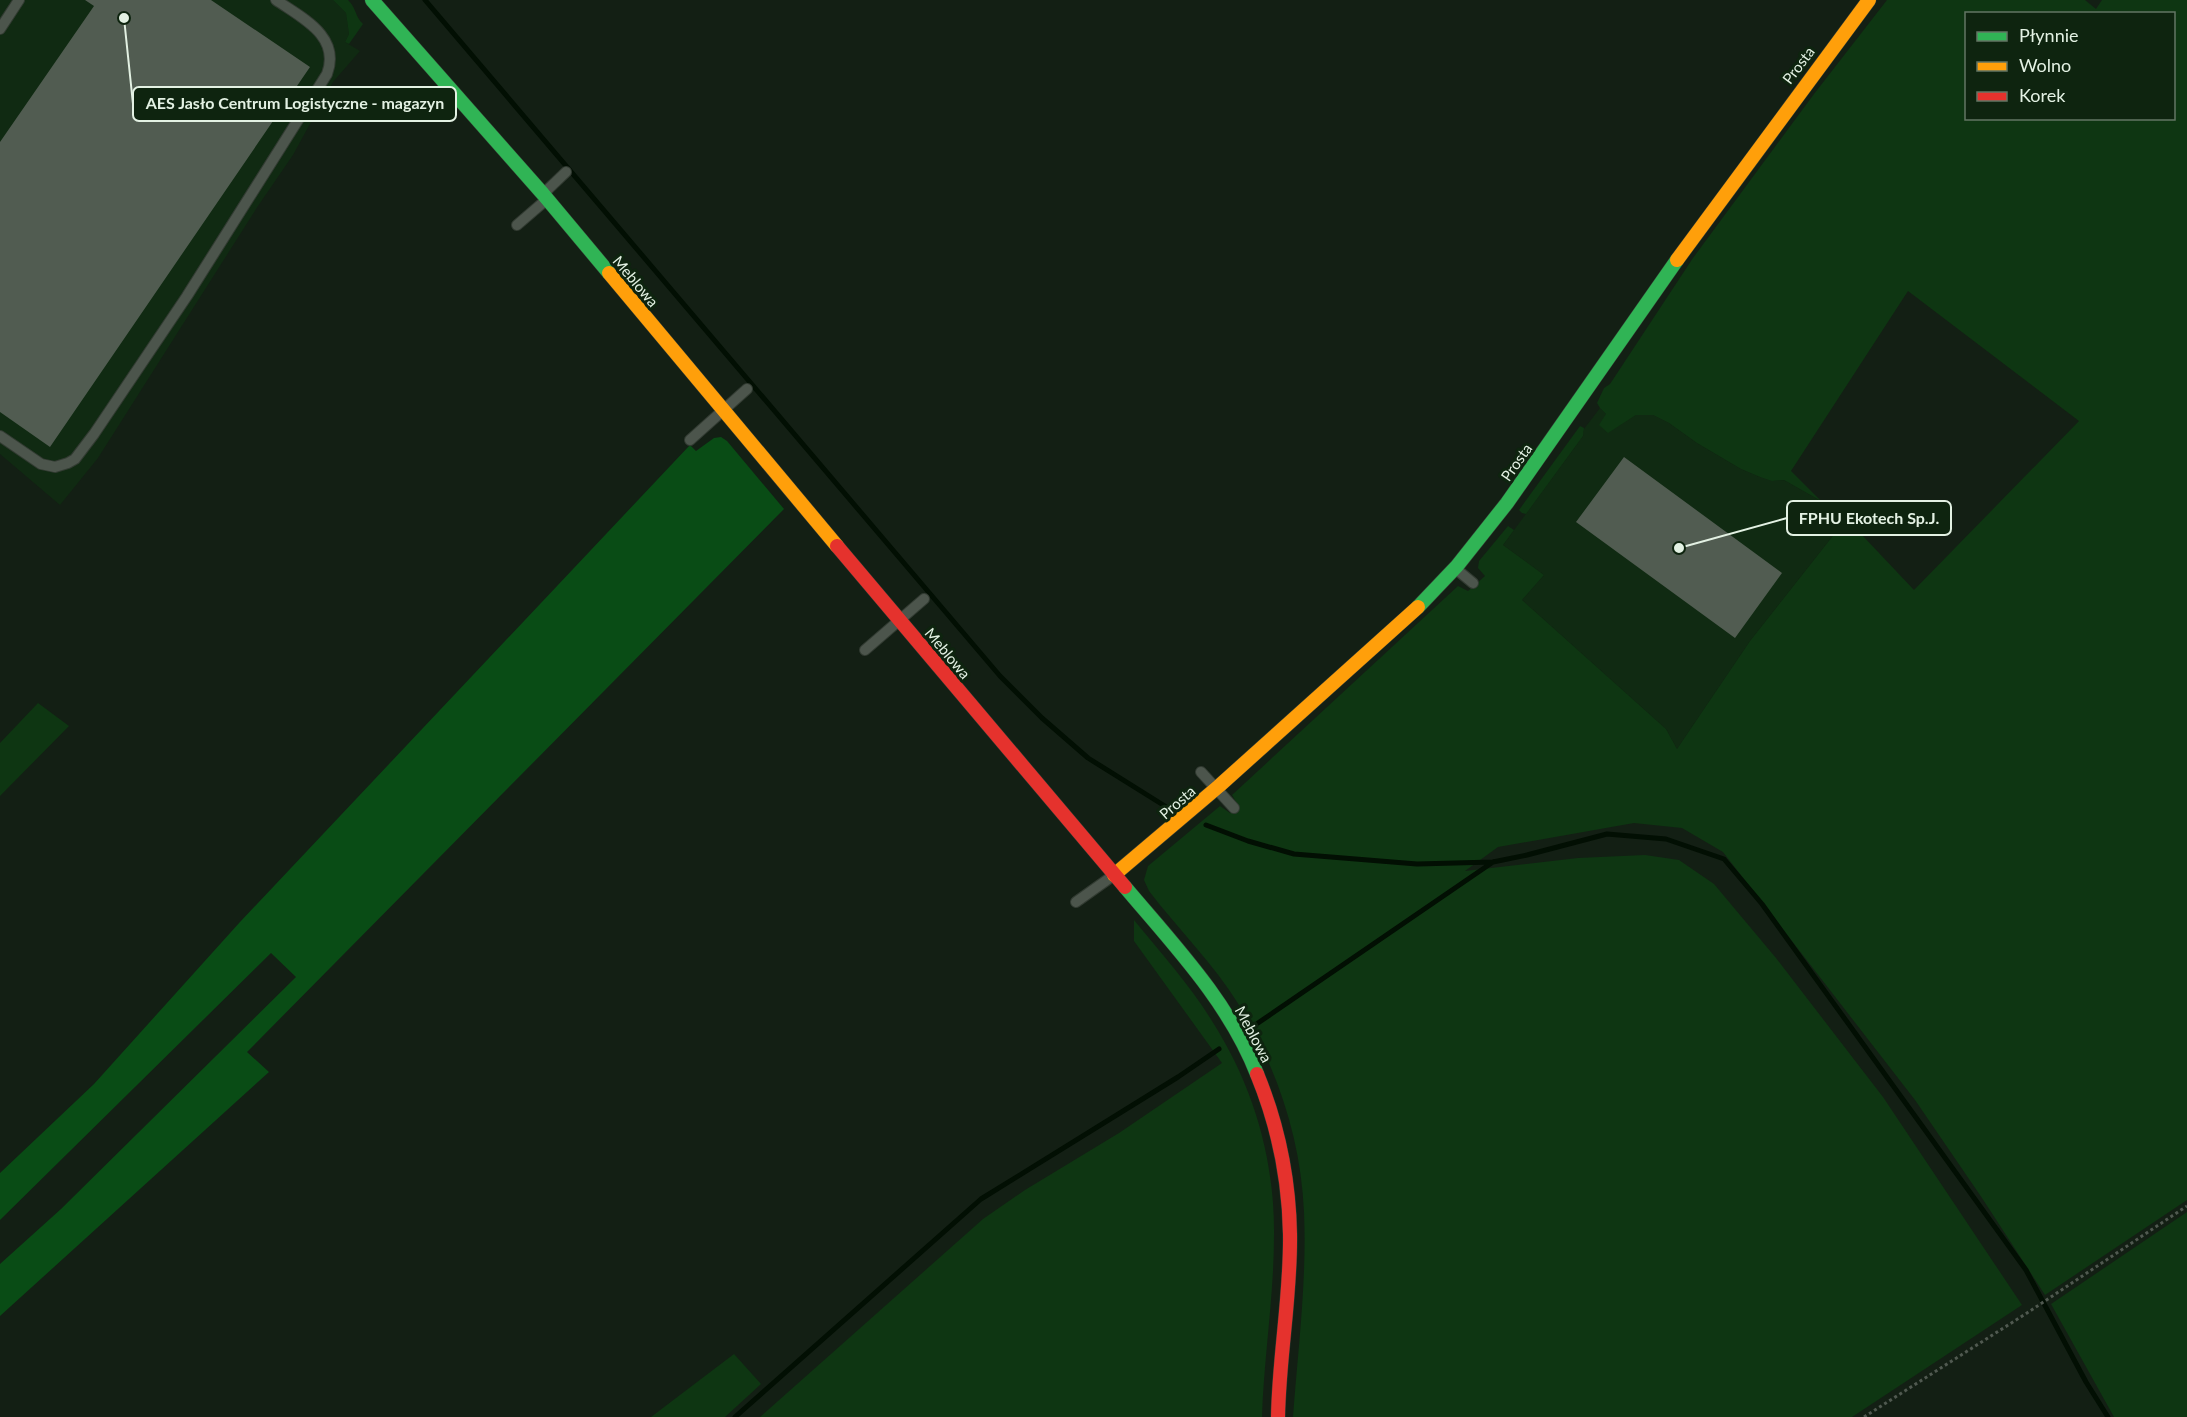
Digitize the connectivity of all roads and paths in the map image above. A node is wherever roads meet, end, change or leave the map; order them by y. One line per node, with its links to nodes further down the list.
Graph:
1 (19, 0): 5 (lane)
2 (276, 0): 11 (lane)
3 (1869, 0): 13 (street, Prosta)
4 (375, 1): 7 (street, Meblowa)
5 (0, 29)
6 (566, 172): 7 (lane)
7 (545, 197): 8 (lane); 10 (street, Meblowa)
8 (517, 225)
9 (747, 389): 10 (lane)
10 (722, 411): 12 (lane); 16 (street, Meblowa)
11 (0, 436)
12 (690, 440)
13 (1455, 568): 14 (lane); 19 (street, Prosta)
14 (1473, 583)
15 (924, 599): 16 (lane)
16 (900, 621): 17 (lane); 21 (street, Meblowa)
17 (865, 650)
18 (1201, 772): 19 (lane)
19 (1216, 789): 20 (lane); 21 (street, Prosta)
20 (1234, 808)
21 (1114, 875): 22 (lane); 24 (street, Meblowa)
22 (1076, 902)
23 (2187, 1206): 25 (path)
24 (1278, 1417)
25 (1864, 1417)

